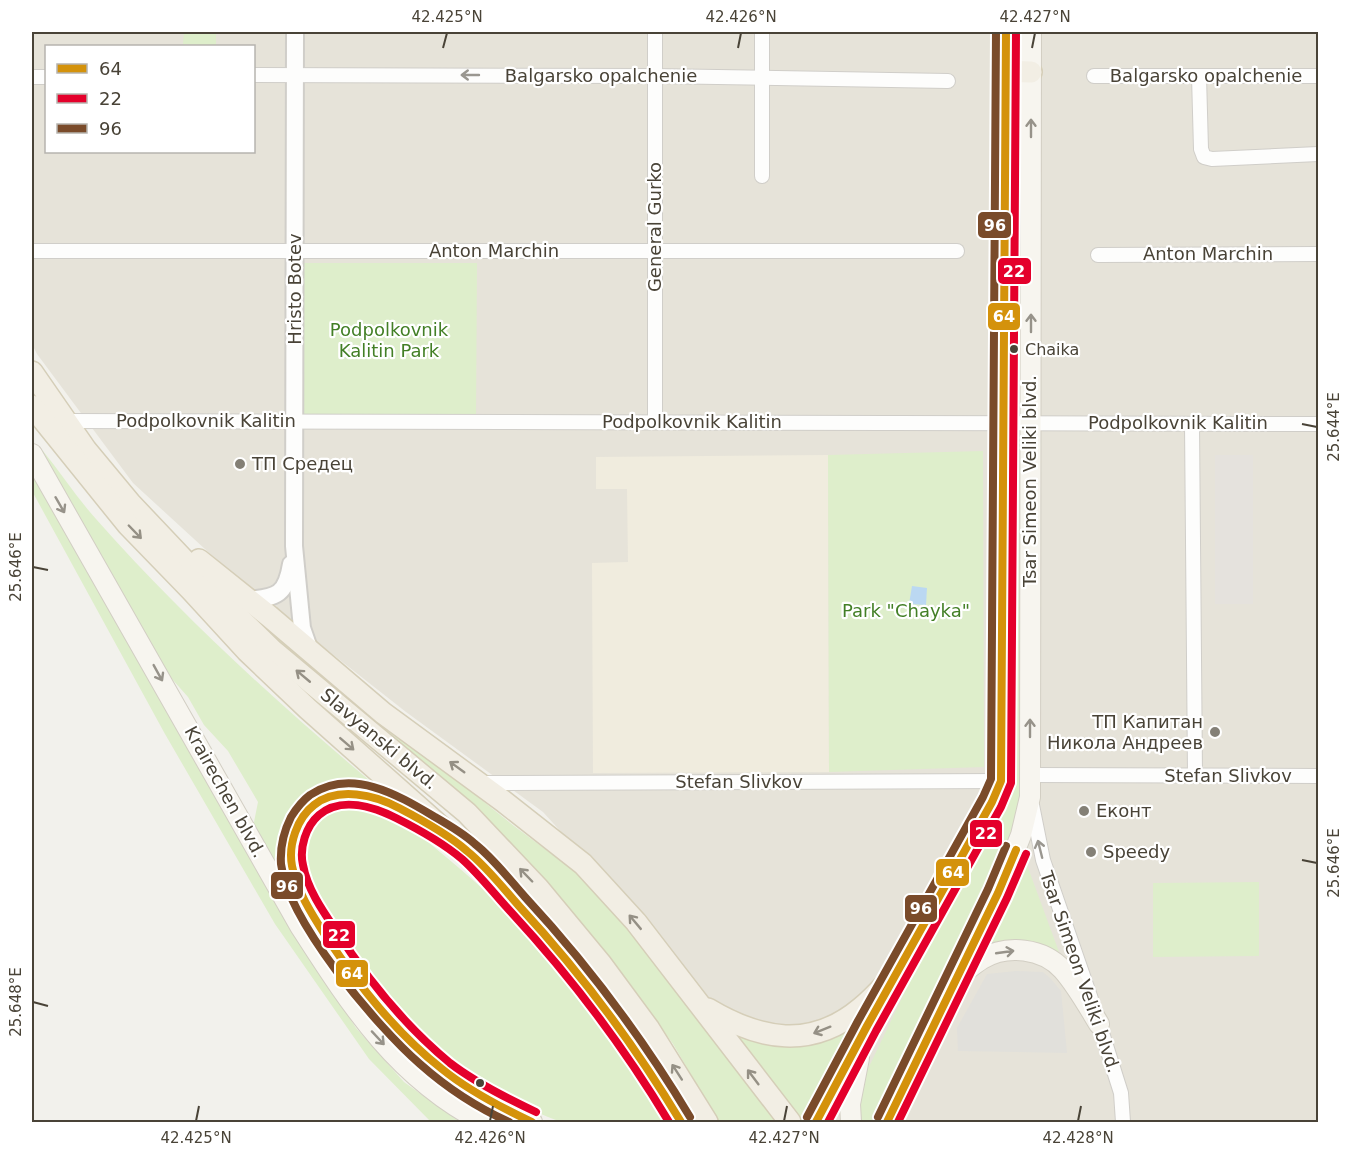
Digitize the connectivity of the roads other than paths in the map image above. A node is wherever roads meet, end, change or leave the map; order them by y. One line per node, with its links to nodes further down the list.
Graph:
1 (295, 32): 8 (street, Hristo Botev)
2 (655, 32): 10 (street, General Gurko)
3 (762, 32): 14 (street)
4 (1006, 32): 6 (main road, Tsar Simeon Veliki blvd.)
5 (1031, 32): 7 (main road, Tsar Simeon Veliki blvd.)
6 (1006, 71): 7 (main road); 29 (main road, Tsar Simeon Veliki blvd.)
7 (1031, 72): 30 (main road, Tsar Simeon Veliki blvd., one-way to 7)
8 (295, 74): 9 (street, Balgarsko opalchenie); 10 (street, Balgarsko opalchenie, one-way to 8); 21 (street, Hristo Botev)
9 (255, 75)
10 (655, 76): 14 (street, Balgarsko opalchenie); 18 (street, General Gurko)
11 (1094, 76): 12 (street, Balgarsko opalchenie)
12 (1200, 76): 13 (street, Balgarsko opalchenie); 16 (street)
13 (1318, 76)
14 (763, 78): 15 (street, Balgarsko opalchenie); 17 (street)
15 (948, 81)
16 (1318, 154)
17 (762, 176)
18 (655, 250): 19 (street, Anton Marchin); 21 (street, Anton Marchin); 28 (street, General Gurko)
19 (957, 250)
20 (32, 251): 21 (street, Anton Marchin)
21 (295, 251): 27 (street, Hristo Botev)
22 (1318, 254): 23 (street, Anton Marchin)
23 (1098, 255)
24 (32, 372): 26 (main road, Slavyanski blvd.)
25 (32, 405): 43 (main road, Slavyanski blvd., one-way to 43)
26 (65, 421): 27 (street, Podpolkovnik Kalitin); 34 (main road, Slavyanski blvd.)
27 (294, 421): 28 (street, Podpolkovnik Kalitin); 35 (street, Hristo Botev)
28 (655, 422): 29 (street, Podpolkovnik Kalitin)
29 (1004, 423): 30 (street, Podpolkovnik Kalitin); 40 (main road, Tsar Simeon Veliki blvd.)
30 (1030, 423): 31 (street, Podpolkovnik Kalitin); 41 (main road, Tsar Simeon Veliki blvd., one-way to 30)
31 (1192, 424): 32 (street, Podpolkovnik Kalitin); 38 (street)
32 (1318, 424)
33 (32, 454): 49 (main road, Krairechen blvd., one-way to 49)
34 (130, 503): 36 (main road); 52 (main road, Slavyanski blvd., one-way to 34)
35 (294, 546): 36 (street, Hristo Botev); 37 (street, Hristo Botev)
36 (249, 600): 37 (main road)
37 (310, 651): 42 (main road, one-way to 37)
38 (1195, 775): 39 (street, Stefan Slivkov); 41 (street, Stefan Slivkov)
39 (1318, 776)
40 (1001, 781): 42 (street, Stefan Slivkov); 44 (main road, Tsar Simeon Veliki blvd.)
41 (1030, 781): 45 (main road, Tsar Simeon Veliki blvd.); 47 (street, Tsar Simeon Veliki blvd., one-way to 41)
42 (478, 783): 46 (main road, one-way to 42)
43 (467, 850): 50 (main road, Krairechen blvd.); 51 (main road, Slavyanski blvd.)
44 (900, 969): 46 (main road, one-way to 46); 48 (main road, Tsar Simeon Veliki blvd.)
45 (955, 980): 47 (main road, one-way to 47); 56 (main road, Tsar Simeon Veliki blvd.)
46 (701, 1005): 53 (main road, one-way to 46)
47 (1099, 1024): 57 (street, Tsar Simeon Veliki blvd.)
48 (867, 1026): 54 (main road, Tsar Simeon Veliki blvd.); 55 (main road)
49 (483, 1122)
50 (532, 1122)
51 (681, 1122)
52 (707, 1122)
53 (790, 1122)
54 (816, 1122)
55 (851, 1122)
56 (888, 1122)
57 (1123, 1122)

